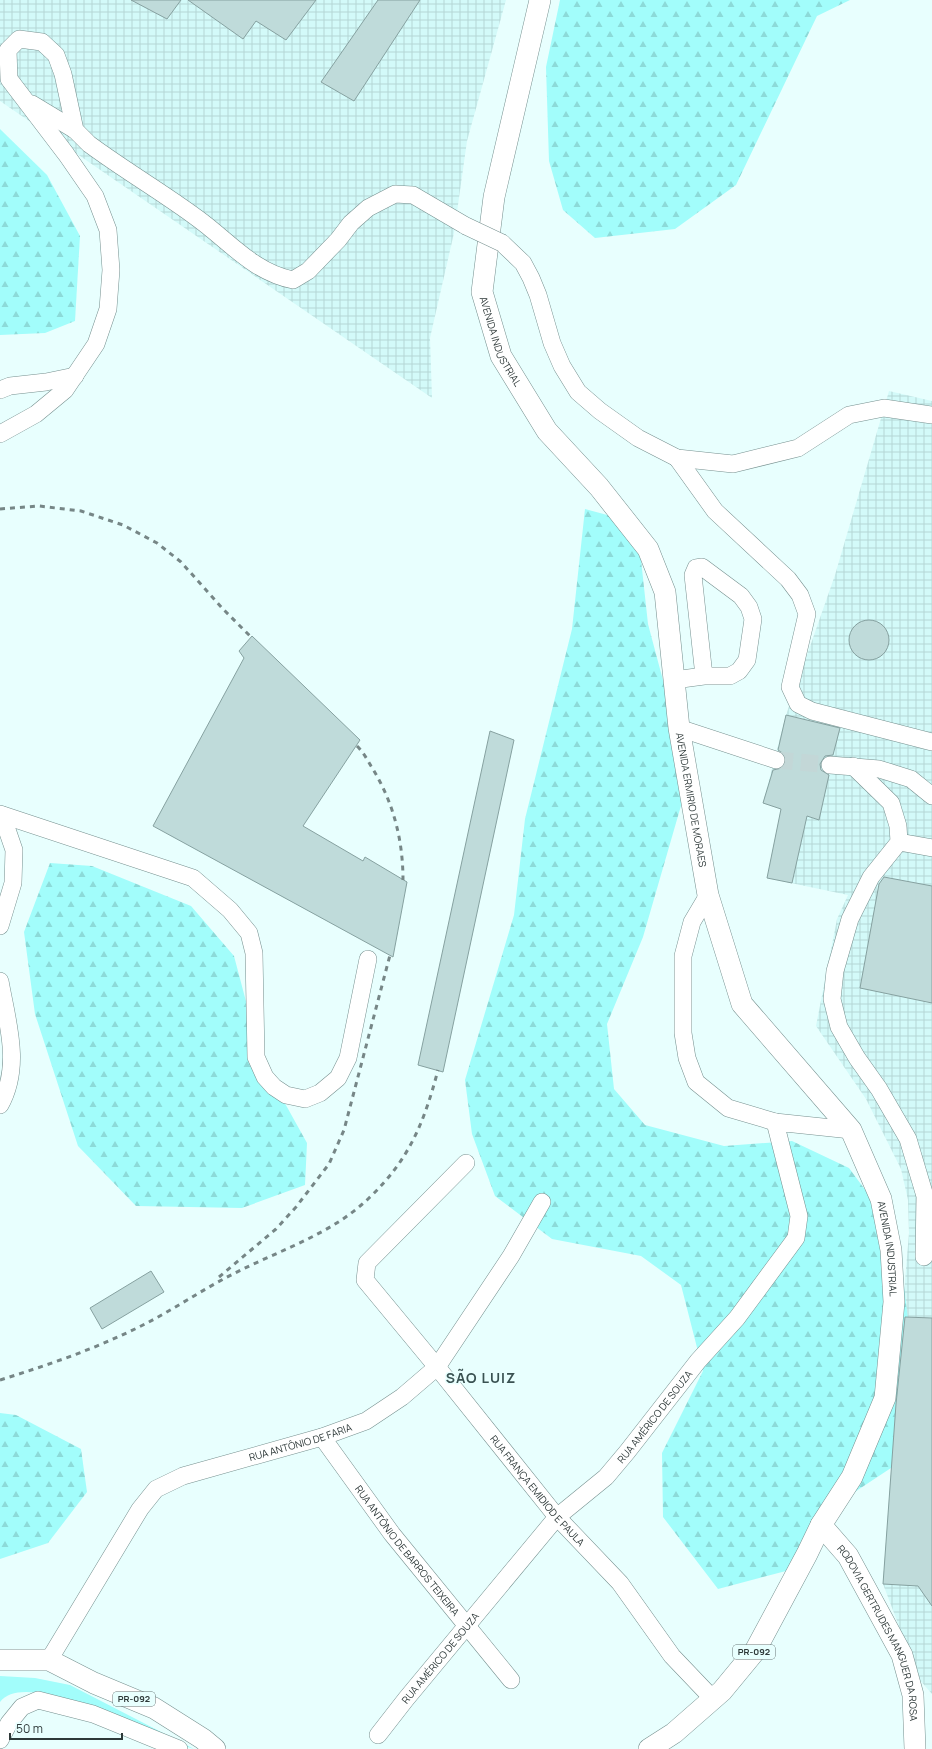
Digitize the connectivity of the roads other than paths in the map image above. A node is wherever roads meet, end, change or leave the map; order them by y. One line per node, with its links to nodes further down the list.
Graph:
1 (540, 0): 10 (main road, AVENIDA INDUSTRIAL)
2 (4, 76): 3 (street); 4 (street)
3 (24, 98): 4 (street); 5 (street)
4 (75, 130): 9 (street, bridge)
5 (75, 376): 6 (street); 8 (street)
6 (0, 390)
7 (932, 415): 9 (street)
8 (0, 434)
9 (677, 458): 14 (street)
10 (665, 592): 12 (main road, AVENIDA ERMIRIO DE MORAES)
11 (704, 676): 11 (street); 12 (street)
12 (674, 680): 13 (main road, AVENIDA ERMIRIO DE MORAES)
13 (679, 728): 15 (street); 22 (main road, AVENIDA ERMIRIO DE MORAES)
14 (932, 742)
15 (776, 760)
16 (830, 765): 17 (street)
17 (853, 766): 18 (street); 20 (street)
18 (932, 796)
19 (1, 815): 23 (street); 24 (street)
20 (899, 842): 21 (street); 32 (street)
21 (932, 848)
22 (708, 895): 26 (main road, AVENIDA ERMIRIO DE MORAES); 28 (street)
23 (0, 926)
24 (368, 959)
25 (0, 981): 27 (street)
26 (742, 1004): 29 (main road, AVENIDA INDUSTRIAL)
27 (0, 1105)
28 (775, 1122): 29 (street); 35 (street, RUA AMÉRICO DE SOUZA)
29 (851, 1130): 36 (main road, AVENIDA INDUSTRIAL)
30 (466, 1163): 33 (street, RUA FRANÇA EMIDIOD E PAULA)
31 (542, 1202): 33 (street, RUA ANTÔNIO DE FARIA)
32 (924, 1257)
33 (437, 1367): 34 (street, RUA ANTÔNIO DE FARIA); 35 (street, RUA FRANÇA EMIDIOD E PAULA)
34 (322, 1437): 37 (street, RUA ANTÔNIO DE BARROS TEIXEIRA); 39 (street, RUA ANTÔNIO DE FARIA)
35 (557, 1517): 37 (street, RUA AMÉRICO DE SOUZA); 41 (street, RUA FRANÇA EMIDIOD E PAULA)
36 (821, 1525): 41 (main road, PR-092); 44 (main road, RODOVIA GERTRUDES MANGUER DA ROSA)
37 (466, 1626): 40 (street, RUA ANTÔNIO DE BARROS TEIXEIRA); 42 (street, RUA AMÉRICO DE SOUZA)
38 (0, 1660): 39 (main road, PR-092)
39 (48, 1660): 46 (main road, PR-092)
40 (511, 1680)
41 (713, 1699): 47 (main road, PR-092)
42 (378, 1735)
43 (0, 1740): 45 (street)
44 (911, 1746)
45 (179, 1749)
46 (214, 1749)
47 (649, 1749)

